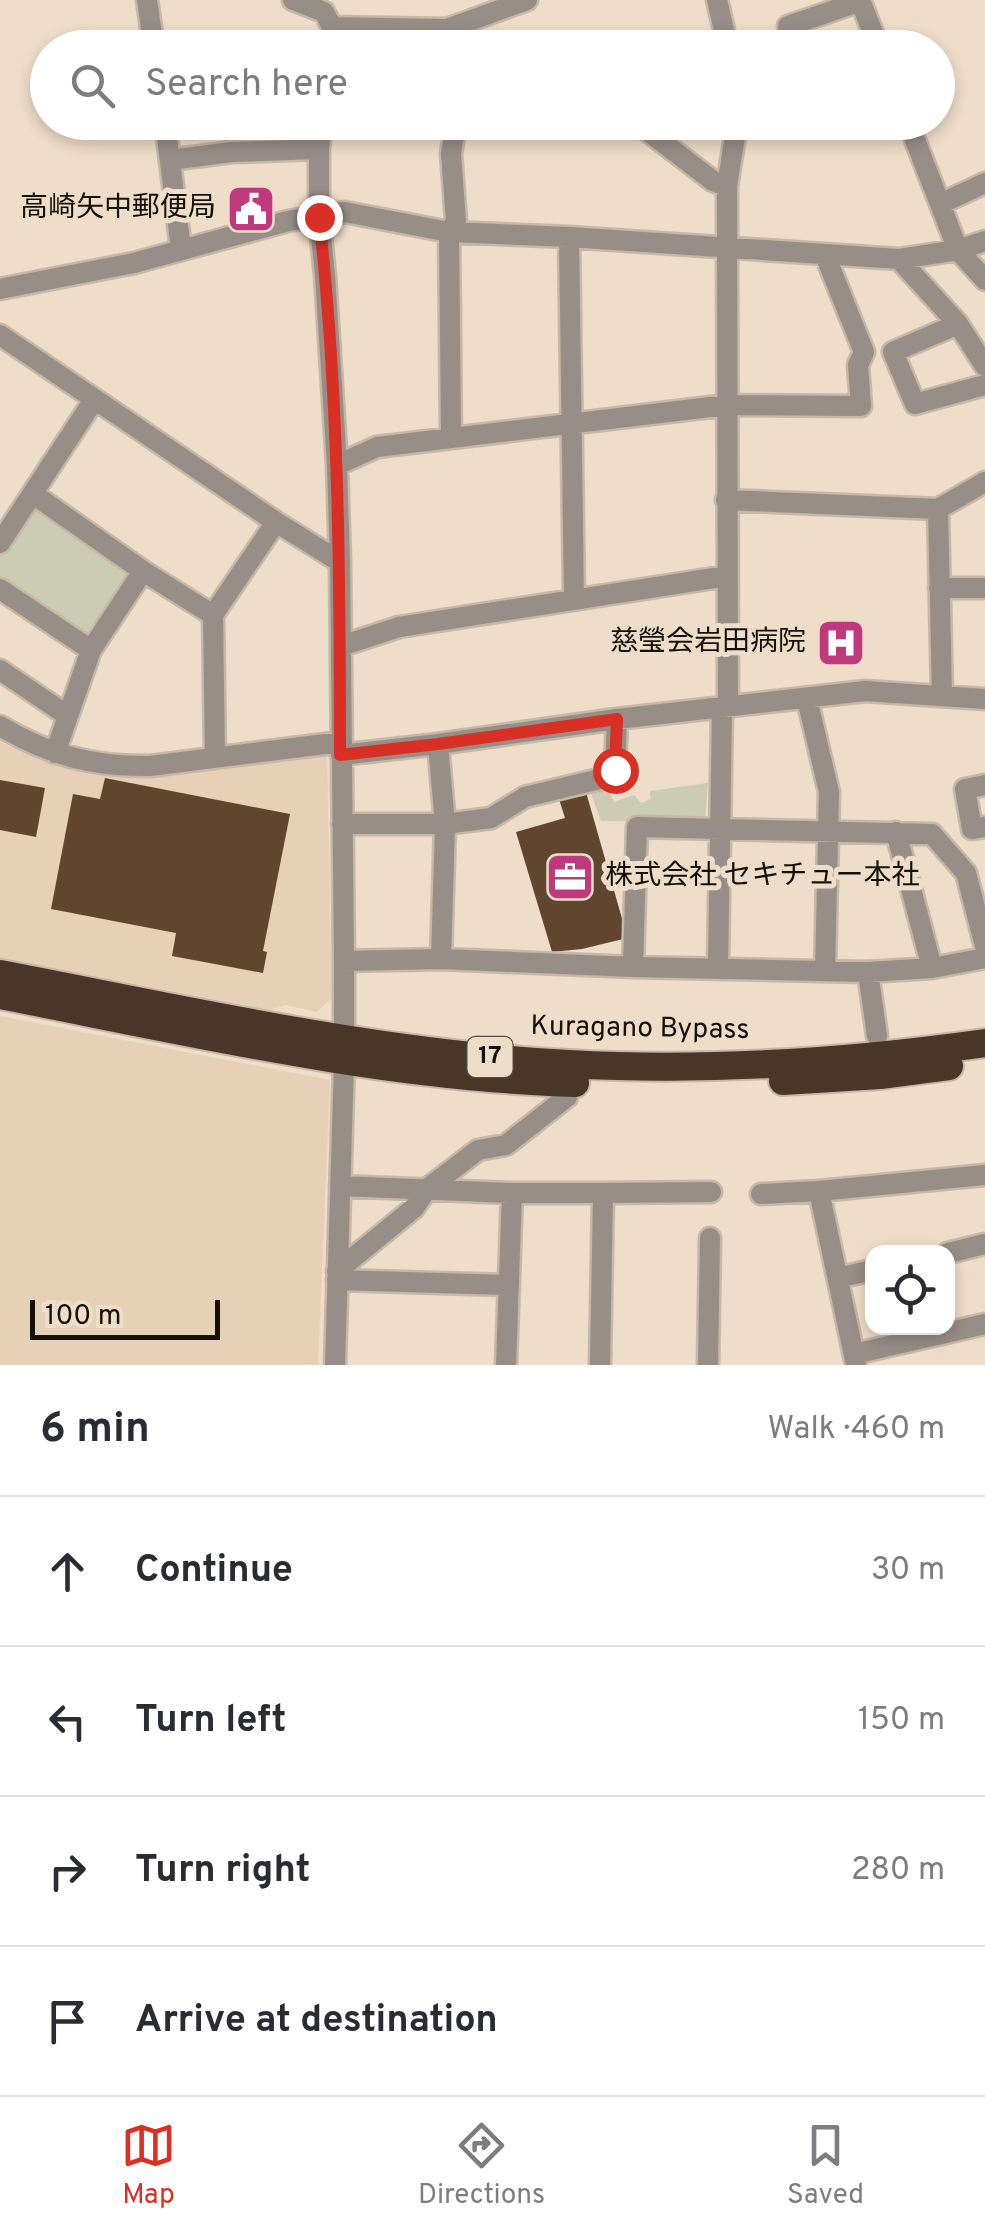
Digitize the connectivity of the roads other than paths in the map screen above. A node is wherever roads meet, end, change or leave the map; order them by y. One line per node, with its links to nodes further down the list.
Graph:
1 (147, 0): 8 (street)
2 (293, 0): 7 (street)
3 (528, 0): 6 (street)
4 (717, 0): 11 (street)
5 (861, 1): 12 (street); 13 (street)
6 (471, 10): 10 (street)
7 (326, 21): 9 (street)
8 (151, 30)
9 (391, 30)
10 (455, 30)
11 (724, 30)
12 (788, 30)
13 (872, 30)
14 (167, 140): 21 (street)
15 (320, 140): 20 (street)
16 (453, 140): 26 (street)
17 (659, 140): 23 (street)
18 (735, 140): 23 (street)
19 (915, 140): 24 (street)
20 (319, 149): 21 (street); 25 (street)
21 (170, 160): 29 (street)
22 (985, 183): 24 (street)
23 (728, 186): 30 (street)
24 (940, 204): 31 (street)
25 (319, 217): 26 (street); 29 (street); 44 (street)
26 (449, 232): 27 (street); 43 (street)
27 (569, 237): 30 (street); 42 (street)
28 (985, 241): 31 (street)
29 (181, 249): 35 (street)
30 (728, 249): 32 (street); 41 (street)
31 (958, 250): 33 (street); 34 (street)
32 (825, 255): 33 (street); 41 (street)
33 (898, 259): 36 (street)
34 (985, 280)
35 (0, 289)
36 (958, 324): 38 (street); 39 (street)
37 (0, 334): 40 (street)
38 (985, 366)
39 (985, 384)
40 (94, 400): 46 (street); 49 (street)
41 (727, 404): 42 (street); 47 (street)
42 (573, 423): 43 (street); 57 (street)
43 (451, 438): 44 (street)
44 (337, 465): 51 (street)
45 (985, 482): 48 (street)
46 (32, 494): 50 (street); 52 (street)
47 (726, 500): 48 (street); 53 (street)
48 (938, 510): 55 (street)
49 (276, 522): 51 (street); 58 (street)
50 (0, 543)
51 (340, 562): 59 (street)
52 (144, 571): 58 (street); 60 (street)
53 (727, 576): 57 (street); 65 (street)
54 (0, 588): 60 (street)
55 (939, 588): 56 (street); 62 (street)
56 (985, 588)
57 (574, 599): 59 (street)
58 (213, 615): 72 (street)
59 (340, 646): 70 (street)
60 (91, 650): 66 (street)
61 (0, 670): 66 (street)
62 (942, 696): 63 (street); 64 (street)
63 (807, 699): 65 (street); 78 (street)
64 (985, 699)
65 (725, 708): 67 (street); 77 (street)
66 (68, 716): 71 (street)
67 (617, 719): 69 (street); 75 (street)
68 (0, 726): 71 (street)
69 (438, 744): 70 (street); 75 (street)
70 (340, 748): 72 (street); 74 (street)
71 (55, 753): 72 (street)
72 (215, 758)
73 (985, 785): 76 (street)
74 (342, 824): 75 (street); 83 (street)
75 (445, 824): 82 (street)
76 (985, 827)
77 (720, 828): 78 (street); 84 (street); 86 (street)
78 (829, 832): 79 (street); 87 (street)
79 (896, 832): 80 (street); 85 (street)
80 (985, 946)
81 (985, 958): 85 (street)
82 (441, 959): 83 (street); 84 (street)
83 (344, 962): 93 (street)
84 (633, 968): 86 (street)
85 (932, 968): 88 (street)
86 (718, 969): 87 (street)
87 (825, 972): 88 (street)
88 (868, 972): 91 (street)
89 (0, 974): 93 (highway, Kuragano Bypass / 17)
90 (0, 996): 93 (highway, Kuragano Bypass / 17)
91 (877, 1036)
92 (985, 1043): 93 (highway, Kuragano Bypass / 17)
93 (344, 1051): 95 (highway, Kuragano Bypass / 17); 97 (street)
94 (985, 1062): 95 (highway, Kuragano Bypass / 17)
95 (568, 1082): 98 (street)
96 (985, 1175): 99 (street)
97 (340, 1186): 98 (street); 108 (street)
98 (427, 1189): 102 (street); 108 (street)
99 (819, 1191): 103 (street); 109 (street)
100 (603, 1192): 101 (street); 102 (street); 117 (street)
101 (711, 1192)
102 (512, 1193): 110 (street)
103 (761, 1194)
104 (710, 1238): 118 (street)
105 (985, 1244): 106 (street)
106 (955, 1251)
107 (865, 1272): 109 (street)
108 (336, 1276): 110 (street); 115 (street)
109 (838, 1278): 114 (street)
110 (508, 1285): 116 (street)
111 (985, 1324): 112 (street)
112 (955, 1329)
113 (929, 1335): 114 (street)
114 (855, 1359)
115 (335, 1365)
116 (506, 1365)
117 (600, 1365)
118 (708, 1365)

